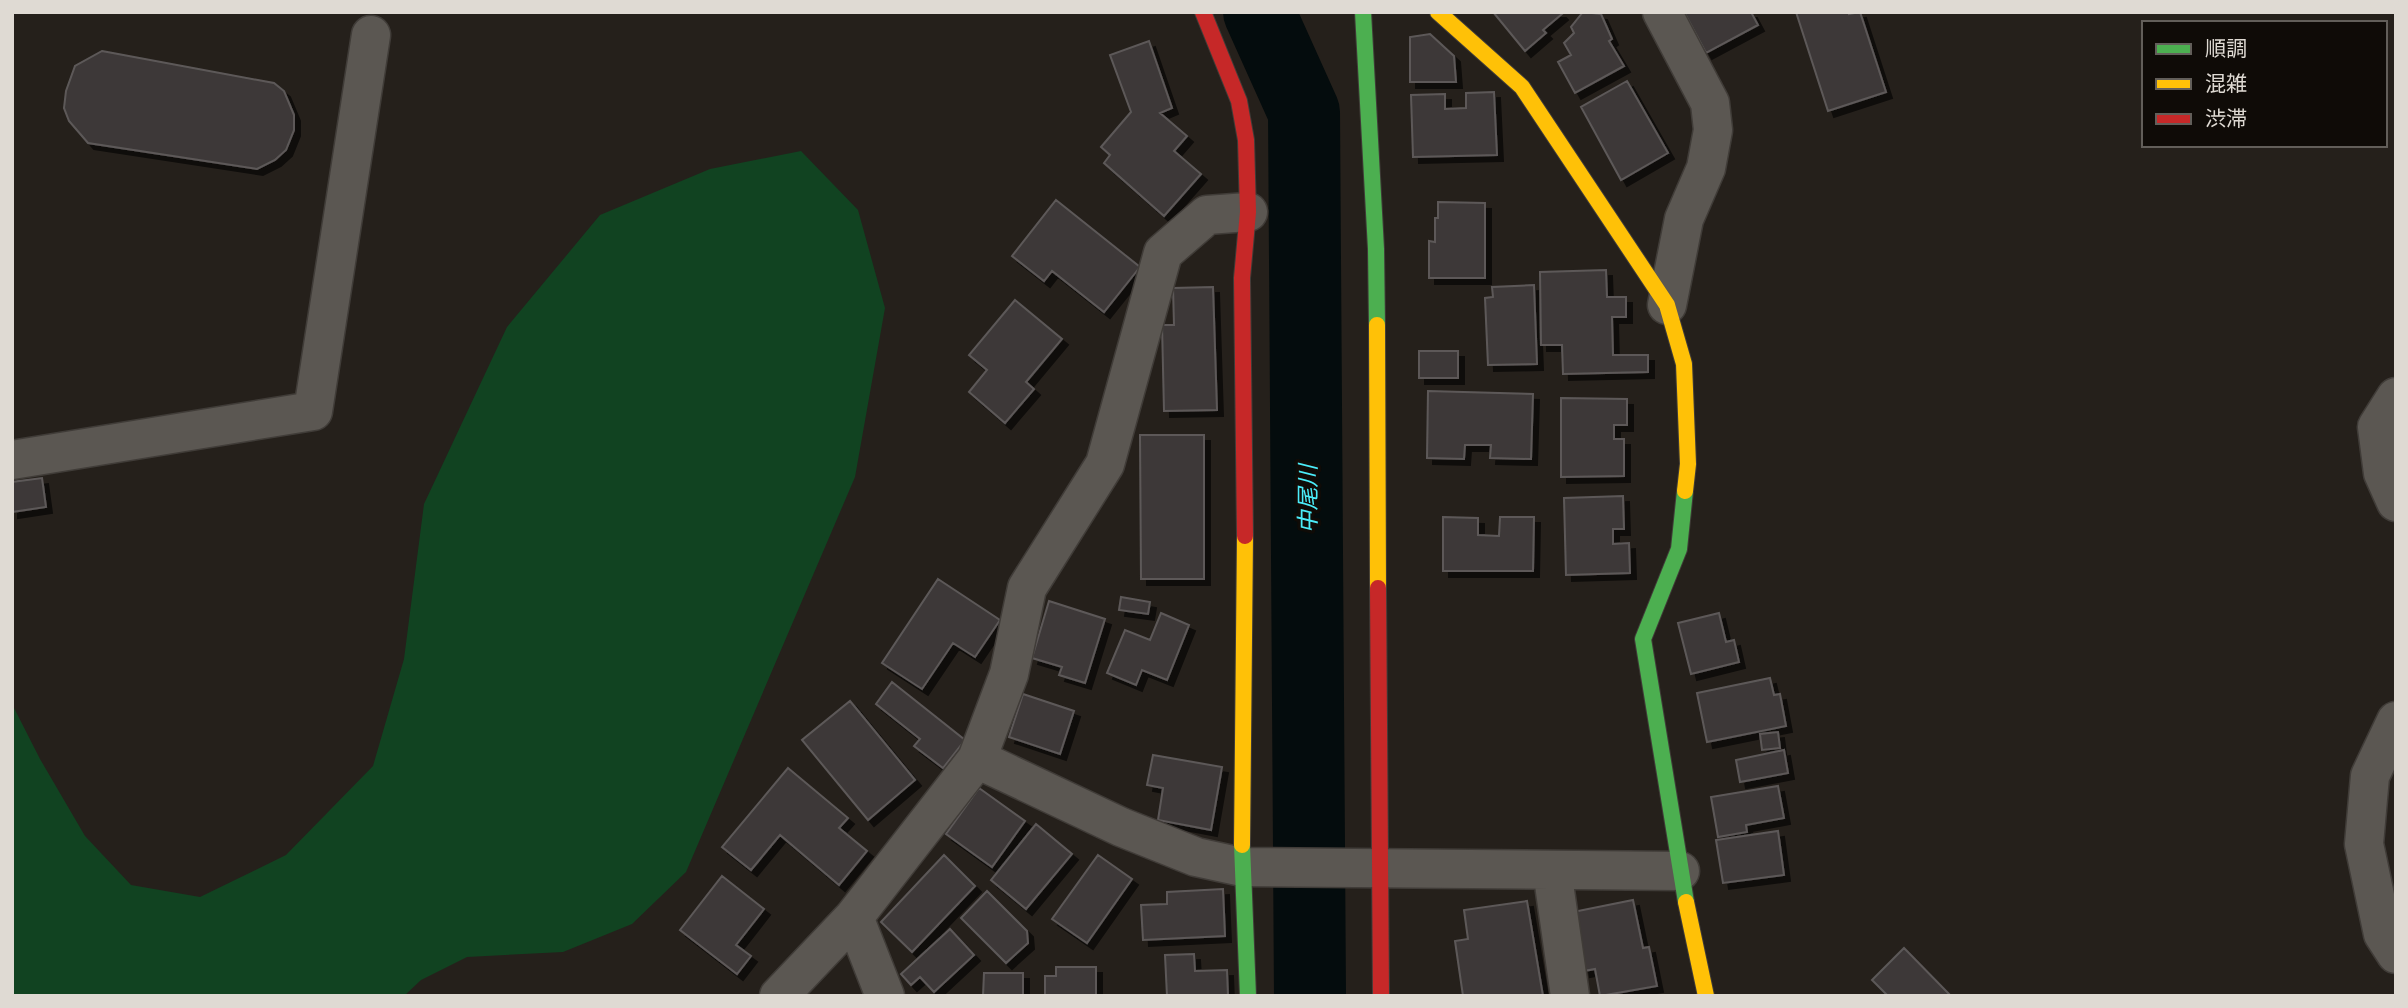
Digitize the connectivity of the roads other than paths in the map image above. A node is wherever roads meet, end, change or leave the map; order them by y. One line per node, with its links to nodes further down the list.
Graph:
1 (1203, 12): 6 (street)
2 (1363, 12): 14 (street)
3 (1438, 12): 7 (street)
4 (1662, 12): 7 (street)
5 (371, 35): 9 (street)
6 (1248, 212): 12 (street); 13 (street)
7 (1667, 305): 16 (street)
8 (2396, 397): 10 (street)
9 (12, 460)
10 (2396, 502)
11 (2396, 721): 18 (street)
12 (977, 759): 13 (street); 17 (street)
13 (1242, 867): 14 (street); 21 (street)
14 (1370, 868): 15 (street); 22 (street)
15 (1552, 870): 16 (street); 23 (street)
16 (1680, 871): 24 (street)
17 (854, 916): 19 (street); 20 (street)
18 (2396, 954)
19 (779, 996)
20 (885, 996)
21 (1248, 996)
22 (1381, 996)
23 (1570, 996)
24 (1706, 996)

